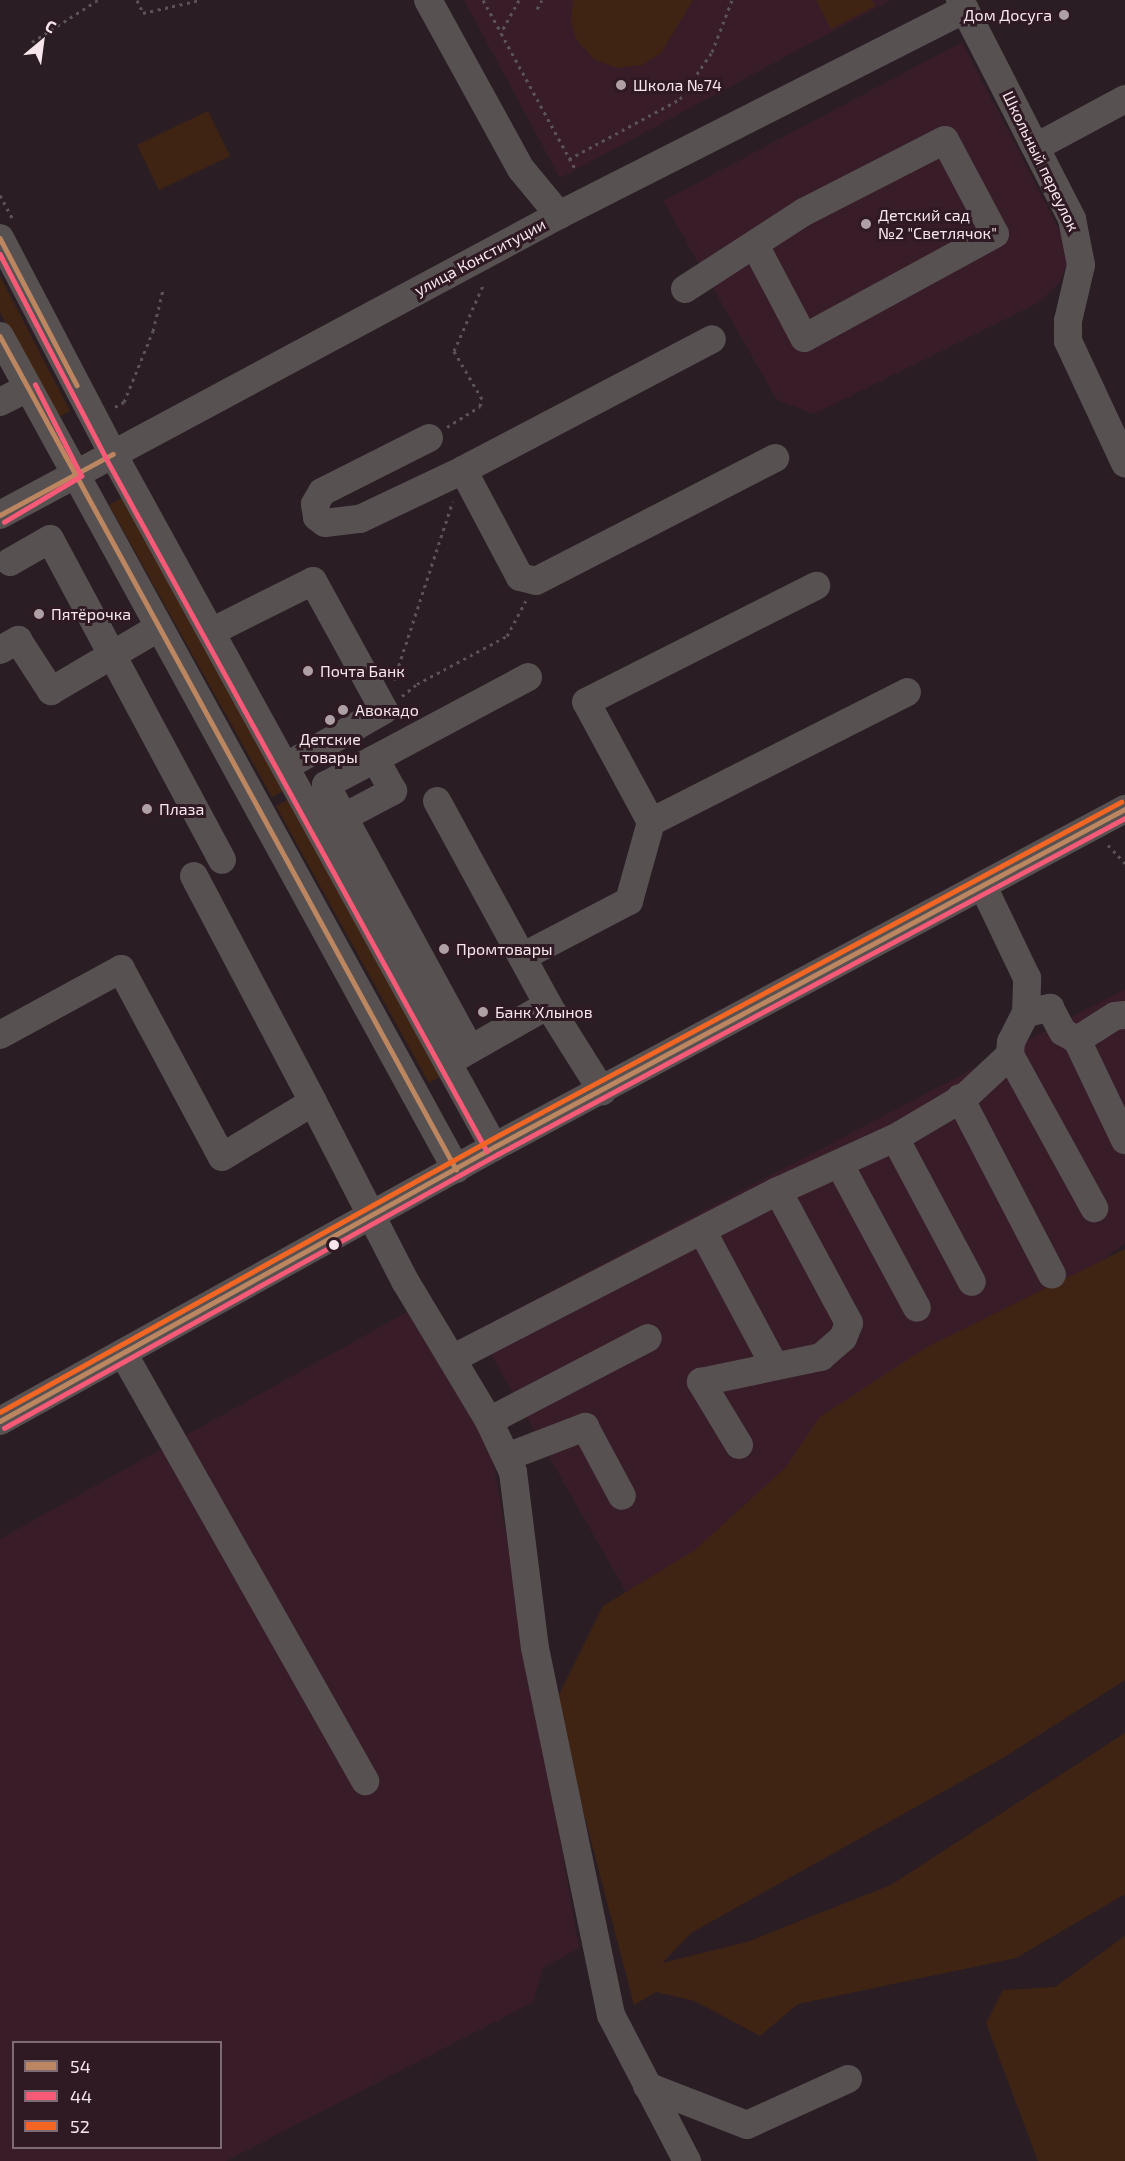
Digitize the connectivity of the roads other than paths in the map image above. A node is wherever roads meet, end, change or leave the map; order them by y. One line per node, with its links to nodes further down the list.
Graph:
1 (428, 0): 5 (street)
2 (962, 4): 4 (street, Школьный переулок); 5 (street, улица Конституции)
3 (1125, 99): 4 (street)
4 (1036, 147): 16 (street, Школьный переулок)
5 (560, 215): 14 (street, улица Конституции)
6 (0, 238): 14 (street)
7 (755, 245): 7 (street); 8 (street)
8 (685, 289)
9 (0, 336): 11 (street)
10 (712, 339): 17 (street)
11 (28, 388): 12 (street); 18 (street)
12 (0, 402)
13 (429, 438): 17 (street)
14 (113, 454): 18 (street, улица Конституции); 23 (street)
15 (776, 458): 17 (street)
16 (1125, 463)
17 (463, 470)
18 (74, 475): 19 (street, улица Конституции); 22 (street)
19 (0, 515)
20 (10, 562): 25 (street)
21 (816, 586): 32 (street)
22 (158, 628): 25 (street); 52 (street)
23 (211, 632): 29 (street); 29 (street)
24 (0, 650): 25 (street)
25 (113, 653): 34 (street)
26 (528, 676): 28 (street)
27 (907, 692): 32 (street)
28 (375, 759): 33 (street); 33 (street)
29 (285, 767): 33 (street)
30 (437, 801): 37 (street)
31 (1125, 809): 36 (street)
32 (651, 822): 37 (street)
33 (332, 824): 44 (street)
34 (222, 860)
35 (194, 876): 47 (street)
36 (983, 886): 39 (street); 45 (street)
37 (522, 957): 38 (street)
38 (548, 1005): 44 (street); 45 (street)
39 (1026, 1013): 42 (street); 43 (street)
40 (1122, 1013): 42 (street)
41 (0, 1035): 47 (street)
42 (1077, 1040): 49 (street)
43 (1010, 1055): 46 (street); 54 (street)
44 (459, 1056): 50 (street)
45 (602, 1091): 50 (street)
46 (960, 1098): 48 (street); 57 (street)
47 (313, 1102): 55 (street)
48 (895, 1138): 51 (street); 58 (street)
49 (1125, 1140)
50 (494, 1147): 52 (street)
51 (840, 1165): 53 (street); 59 (street)
52 (456, 1169): 55 (street)
53 (778, 1191): 56 (street); 63 (street)
54 (1094, 1208)
55 (371, 1215): 61 (street); 62 (street)
56 (703, 1232): 62 (street); 63 (street)
57 (1052, 1275)
58 (972, 1282)
59 (917, 1308)
60 (648, 1338): 65 (street)
61 (123, 1353): 64 (street); 69 (street)
62 (452, 1359): 65 (street)
63 (774, 1365): 66 (street)
64 (0, 1421)
65 (489, 1421): 67 (street)
66 (739, 1445)
67 (507, 1457): 68 (street); 71 (street)
68 (622, 1496)
69 (365, 1781)
70 (848, 2079): 71 (street)
71 (647, 2086): 72 (street)
72 (687, 2161)

